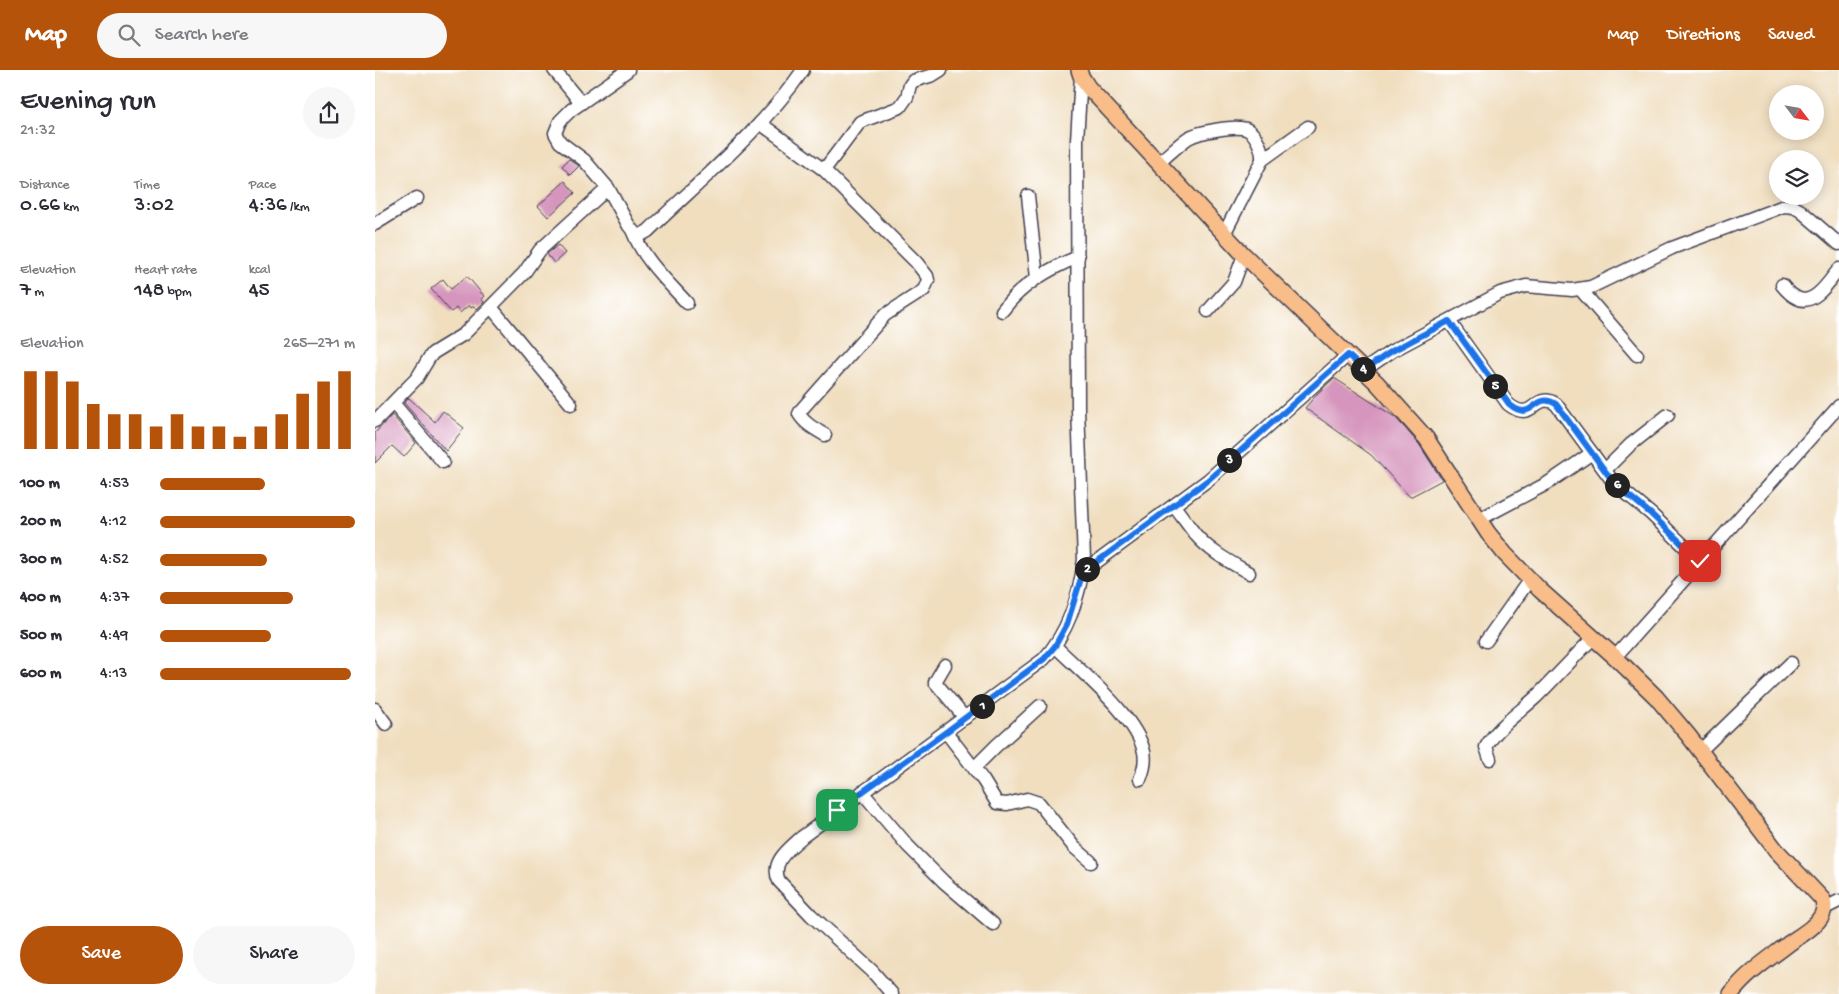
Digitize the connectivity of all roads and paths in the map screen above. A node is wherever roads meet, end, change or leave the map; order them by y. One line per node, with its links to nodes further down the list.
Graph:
1 (554, 70): 6 (street)
2 (628, 70): 6 (street)
3 (803, 70): 7 (street)
4 (941, 70): 11 (street)
5 (1080, 73): 10 (main road); 20 (street)
6 (581, 103): 12 (street)
7 (760, 123): 11 (street); 16 (street)
8 (1308, 127): 9 (street)
9 (1262, 160): 10 (street); 17 (street)
10 (1158, 163): 17 (main road)
11 (824, 170): 38 (street)
12 (608, 188): 16 (street); 26 (street)
13 (1028, 196): 22 (street)
14 (417, 198): 15 (street)
15 (375, 224)
16 (633, 232): 25 (street)
17 (1224, 234): 19 (main road)
18 (1839, 244): 24 (street)
19 (1244, 255): 27 (street); 30 (main road)
20 (1078, 258): 22 (street); 45 (street)
21 (1839, 269): 23 (street)
22 (1037, 278): 28 (street)
23 (1782, 285)
24 (1581, 290): 29 (street); 31 (street)
25 (687, 304)
26 (491, 307): 33 (street); 34 (street)
27 (1208, 311)
28 (1002, 312)
29 (1449, 321): 32 (street); 39 (street)
30 (1348, 355): 32 (main road); 42 (street)
31 (1637, 355)
32 (1364, 370): 43 (main road)
33 (393, 403): 37 (street); 40 (street)
34 (571, 404)
35 (1839, 406): 44 (street)
36 (1668, 415): 41 (street)
37 (375, 421)
38 (825, 435)
39 (1592, 453): 41 (street); 43 (street)
40 (443, 462)
41 (1605, 470): 44 (street)
42 (1174, 506): 45 (street); 46 (street)
43 (1480, 520): 47 (main road)
44 (1700, 561): 51 (street)
45 (1083, 572): 50 (street)
46 (1249, 573)
47 (1530, 579): 48 (main road); 49 (street)
48 (1593, 638): 51 (main road); 60 (street)
49 (1486, 641)
50 (1055, 646): 56 (street); 62 (street)
51 (1615, 656): 59 (main road)
52 (1791, 663): 59 (street)
53 (945, 665): 56 (street)
54 (1040, 706): 61 (street)
55 (375, 709): 57 (street)
56 (965, 718): 58 (street)
57 (386, 724)
58 (946, 732): 61 (street); 63 (street)
59 (1700, 751): 66 (main road)
60 (1490, 759)
61 (974, 768): 64 (street)
62 (1141, 779)
63 (862, 792): 67 (street); 68 (street)
64 (1091, 862)
65 (1839, 901): 66 (street)
66 (1825, 908): 69 (main road)
67 (993, 924)
68 (892, 994)
69 (1731, 994)

